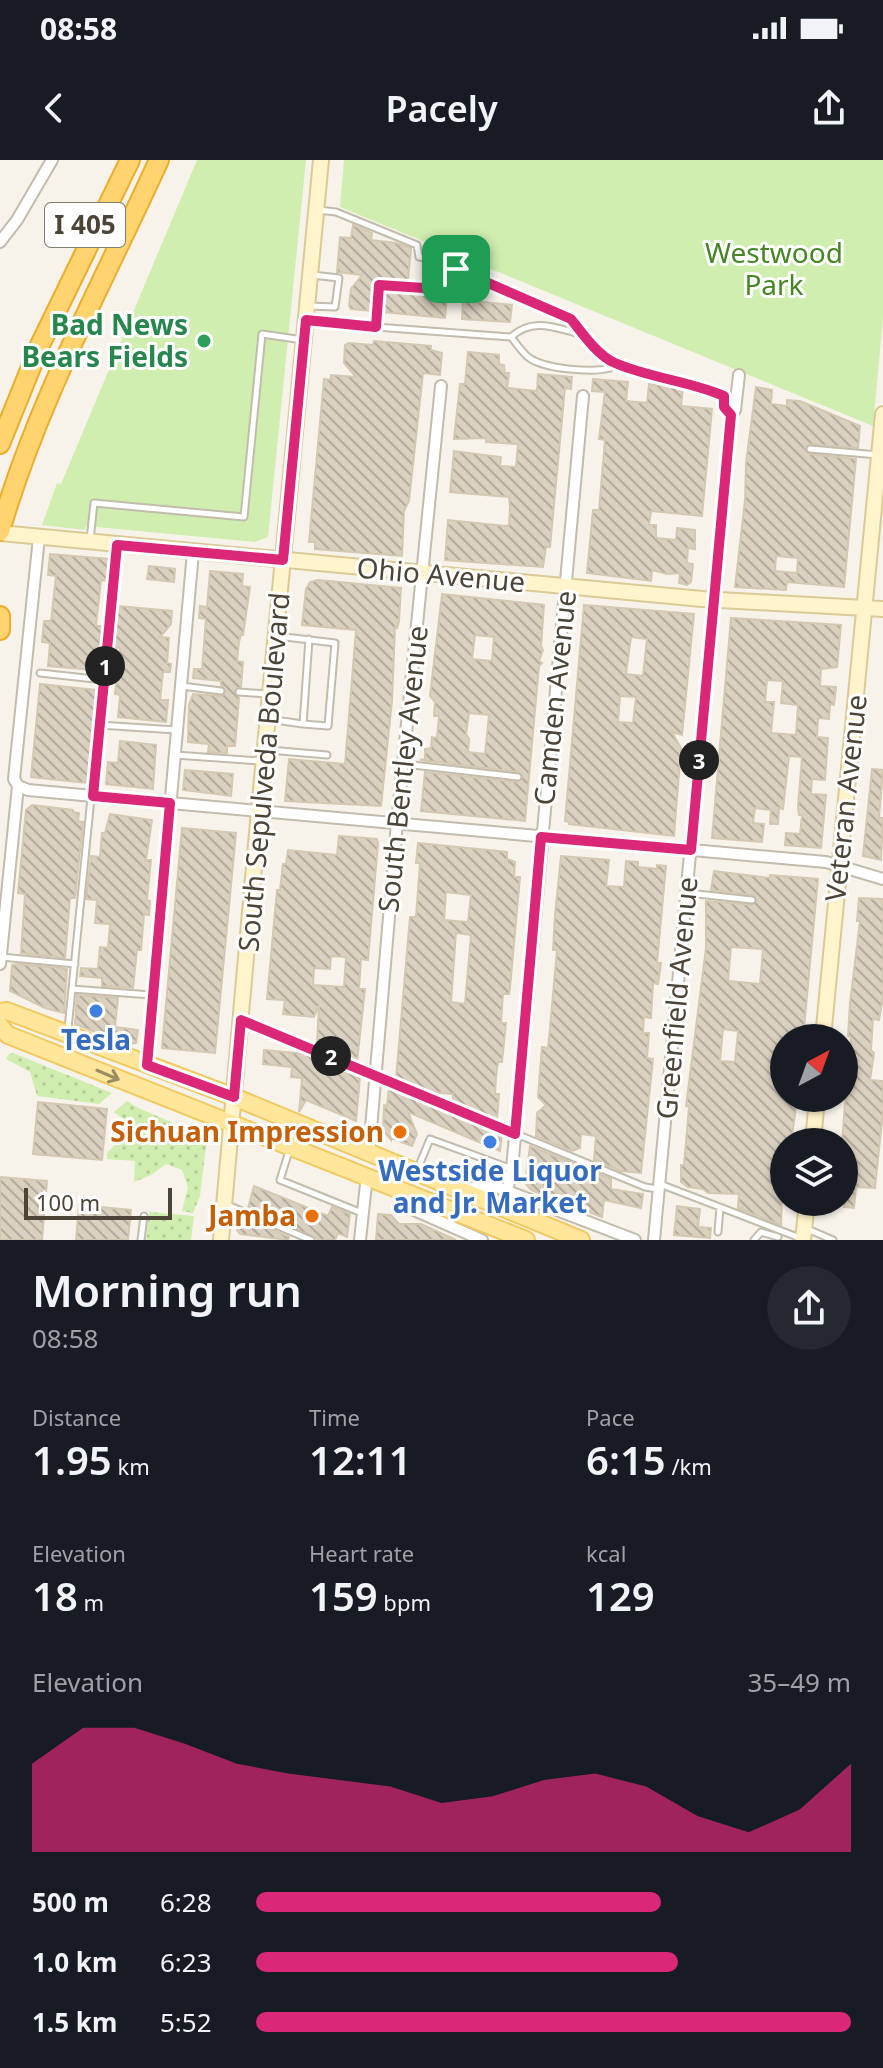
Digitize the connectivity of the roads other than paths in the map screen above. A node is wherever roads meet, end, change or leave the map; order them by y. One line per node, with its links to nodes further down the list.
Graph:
1 (52, 160): 8 (street)
2 (117, 160): 20 (highway, I 405)
3 (130, 160): 23 (highway)
4 (145, 160): 26 (highway)
5 (159, 160): 27 (highway, I 405)
6 (321, 160): 7 (street, South Sepulveda Boulevard)
7 (317, 210): 9 (lane); 10 (street, South Sepulveda Boulevard)
8 (0, 242)
9 (456, 269): 12 (lane); 13 (lane)
10 (311, 275): 11 (street, South Sepulveda Boulevard); 11 (lane)
11 (307, 313): 12 (lane); 15 (street, South Sepulveda Boulevard)
12 (376, 327): 14 (lane)
13 (583, 335): 14 (lane); 16 (lane)
14 (511, 337): 16 (lane)
15 (304, 340): 29 (lane); 32 (street, South Sepulveda Boulevard)
16 (612, 362): 22 (lane)
17 (739, 375): 22 (street, Greenfield Avenue)
18 (441, 386): 33 (street, South Bentley Avenue)
19 (583, 396): 34 (street, Camden Avenue)
20 (0, 413)
21 (883, 414): 25 (street, Veteran Avenue)
22 (731, 415): 35 (street, Greenfield Avenue)
23 (0, 444)
24 (810, 449): 25 (lane)
25 (879, 455): 36 (street, Veteran Avenue)
26 (0, 494)
27 (1, 528): 28 (street, Ohio Avenue)
28 (39, 537): 29 (street, Ohio Avenue); 57 (street)
29 (90, 542): 30 (street, Ohio Avenue)
30 (117, 545): 31 (street, Ohio Avenue); 43 (lane)
31 (193, 552): 32 (street, Ohio Avenue); 44 (street)
32 (283, 560): 33 (street, Ohio Avenue); 40 (street, South Sepulveda Boulevard)
33 (423, 574): 34 (street, Ohio Avenue); 55 (street, South Bentley Avenue)
34 (566, 587): 35 (street, Ohio Avenue); 62 (street, Camden Avenue)
35 (714, 600): 36 (street, Ohio Avenue); 63 (street, Greenfield Avenue)
36 (864, 609): 37 (street, Ohio Avenue); 64 (street, Veteran Avenue)
37 (883, 609)
38 (0, 616): 39 (highway)
39 (0, 630)
40 (276, 636): 41 (lane); 47 (street, South Sepulveda Boulevard)
41 (309, 639): 49 (lane); 49 (lane)
42 (40, 673): 43 (lane)
43 (104, 680): 50 (lane)
44 (181, 686): 45 (lane); 51 (street)
45 (221, 691)
46 (239, 692): 47 (lane)
47 (270, 695): 48 (street, South Sepulveda Boulevard)
48 (268, 719): 49 (lane); 53 (street, South Sepulveda Boulevard)
49 (303, 724)
50 (99, 725): 51 (lane); 58 (lane)
51 (177, 730): 52 (street)
52 (174, 755): 53 (lane); 59 (street)
53 (264, 755): 54 (lane); 60 (street, South Sepulveda Boulevard)
54 (327, 755)
55 (403, 764): 56 (lane); 61 (street, South Bentley Avenue)
56 (518, 777)
57 (18, 786): 58 (street); 68 (street)
58 (93, 796): 59 (street); 70 (lane)
59 (170, 803): 60 (street); 72 (street)
60 (259, 810): 61 (street); 74 (street, South Sepulveda Boulevard)
61 (397, 823): 62 (street); 79 (street, South Bentley Avenue)
62 (541, 837): 63 (street); 82 (street, Camden Avenue)
63 (691, 850): 64 (street); 66 (street, Greenfield Avenue)
64 (840, 865): 65 (street); 75 (street, Veteran Avenue)
65 (883, 879)
66 (687, 893): 67 (lane); 88 (street, Greenfield Avenue)
67 (752, 900)
68 (1, 957): 69 (street); 70 (lane)
69 (0, 964)
70 (75, 964): 71 (lane)
71 (72, 989): 72 (lane); 77 (lane)
72 (151, 995): 78 (street)
73 (0, 1012): 77 (main road)
74 (241, 1020): 79 (lane); 80 (street, South Sepulveda Boulevard)
75 (824, 1024)
76 (3, 1033): 81 (main road, one-way to 81)
77 (68, 1034): 78 (main road)
78 (147, 1065): 80 (main road)
79 (375, 1074): 82 (lane); 84 (street, South Bentley Avenue)
80 (234, 1097): 81 (street, South Sepulveda Boulevard); 84 (main road)
81 (233, 1124): 83 (main road); 92 (street, South Sepulveda Boulevard)
82 (515, 1134): 85 (street, Camden Avenue); 88 (lane)
83 (290, 1146): 87 (main road); 94 (lane)
84 (369, 1152): 86 (main road)
85 (512, 1169): 86 (lane); 91 (street, Camden Avenue)
86 (416, 1173): 90 (main road)
87 (367, 1175): 89 (main road); 94 (street)
88 (659, 1186): 93 (lane); 108 (street, Greenfield Avenue)
89 (396, 1187): 104 (street); 105 (main road)
90 (458, 1190): 91 (street); 106 (main road)
91 (507, 1191): 107 (street)
92 (224, 1203): 101 (street, South Sepulveda Boulevard); 102 (lane)
93 (720, 1207): 97 (lane); 98 (lane)
94 (363, 1213): 103 (street)
95 (144, 1216): 100 (lane)
96 (806, 1216): 98 (street)
97 (718, 1232)
98 (804, 1236): 110 (lane)
99 (778, 1237): 109 (lane)
100 (141, 1240)
101 (221, 1240)
102 (311, 1240)
103 (360, 1240)
104 (482, 1240)
105 (526, 1240)
106 (581, 1240)
107 (635, 1240)
108 (654, 1240)
109 (754, 1240)
110 (833, 1240)

